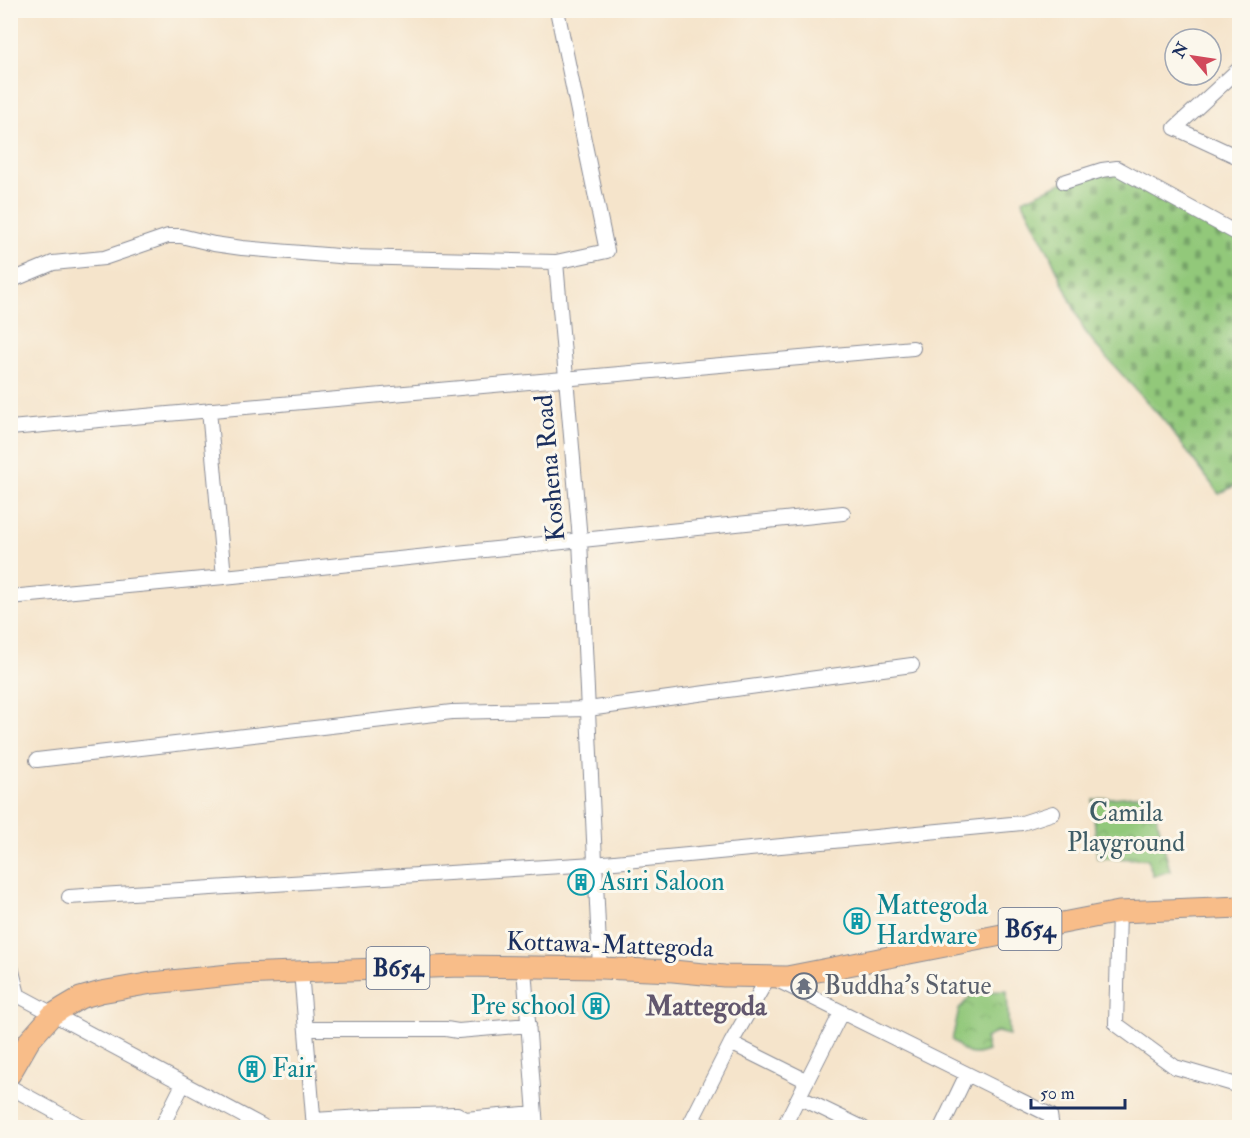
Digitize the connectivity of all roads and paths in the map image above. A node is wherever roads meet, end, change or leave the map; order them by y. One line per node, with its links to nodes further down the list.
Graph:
1 (557, 10): 6 (street)
2 (1239, 68): 3 (street)
3 (1239, 158)
4 (1064, 182): 5 (street)
5 (1239, 235)
6 (556, 262): 7 (street); 9 (street, Koshena Road)
7 (10, 281)
8 (913, 348): 9 (street)
9 (566, 379): 10 (street); 13 (street, Koshena Road)
10 (209, 410): 11 (street); 14 (street)
11 (10, 428)
12 (843, 513): 13 (street)
13 (580, 540): 14 (street); 17 (street, Koshena Road)
14 (224, 578): 15 (street)
15 (10, 597)
16 (912, 665): 17 (street)
17 (588, 709): 18 (street); 20 (street, Koshena Road)
18 (37, 760)
19 (1053, 813): 20 (street)
20 (594, 864): 21 (street); 26 (street, Koshena Road)
21 (69, 897)
22 (1239, 907): 23 (main road, Kottawa-Mattegoda / B654)
23 (1119, 912): 28 (main road, Kottawa-Mattegoda / B654); 39 (street)
24 (10, 963): 29 (street)
25 (524, 968): 26 (main road, Kottawa-Mattegoda / B654); 27 (main road, Kottawa-Mattegoda / B654); 32 (street)
26 (600, 968): 28 (main road, Kottawa-Mattegoda / B654)
27 (301, 971): 31 (main road, Kottawa-Mattegoda / B654); 33 (street)
28 (769, 976): 30 (street); 34 (street)
29 (14, 993): 31 (street)
30 (841, 1013): 36 (street); 37 (street)
31 (52, 1015): 35 (main road, Kottawa-Mattegoda / B654); 38 (street)
32 (529, 1025): 33 (street); 42 (street)
33 (306, 1029): 44 (street)
34 (731, 1043): 37 (street); 45 (street)
35 (10, 1074)
36 (967, 1074): 43 (street); 53 (street)
37 (807, 1081): 41 (street)
38 (183, 1084): 46 (street); 48 (street)
39 (1239, 1086)
40 (10, 1087): 47 (street)
41 (799, 1097): 51 (street); 52 (street)
42 (535, 1113): 44 (street); 49 (street)
43 (1049, 1123)
44 (314, 1124)
45 (690, 1124): 50 (street)
46 (261, 1126)
47 (85, 1128)
48 (161, 1128)
49 (536, 1128)
50 (707, 1128)
51 (783, 1128)
52 (863, 1128)
53 (941, 1128)

